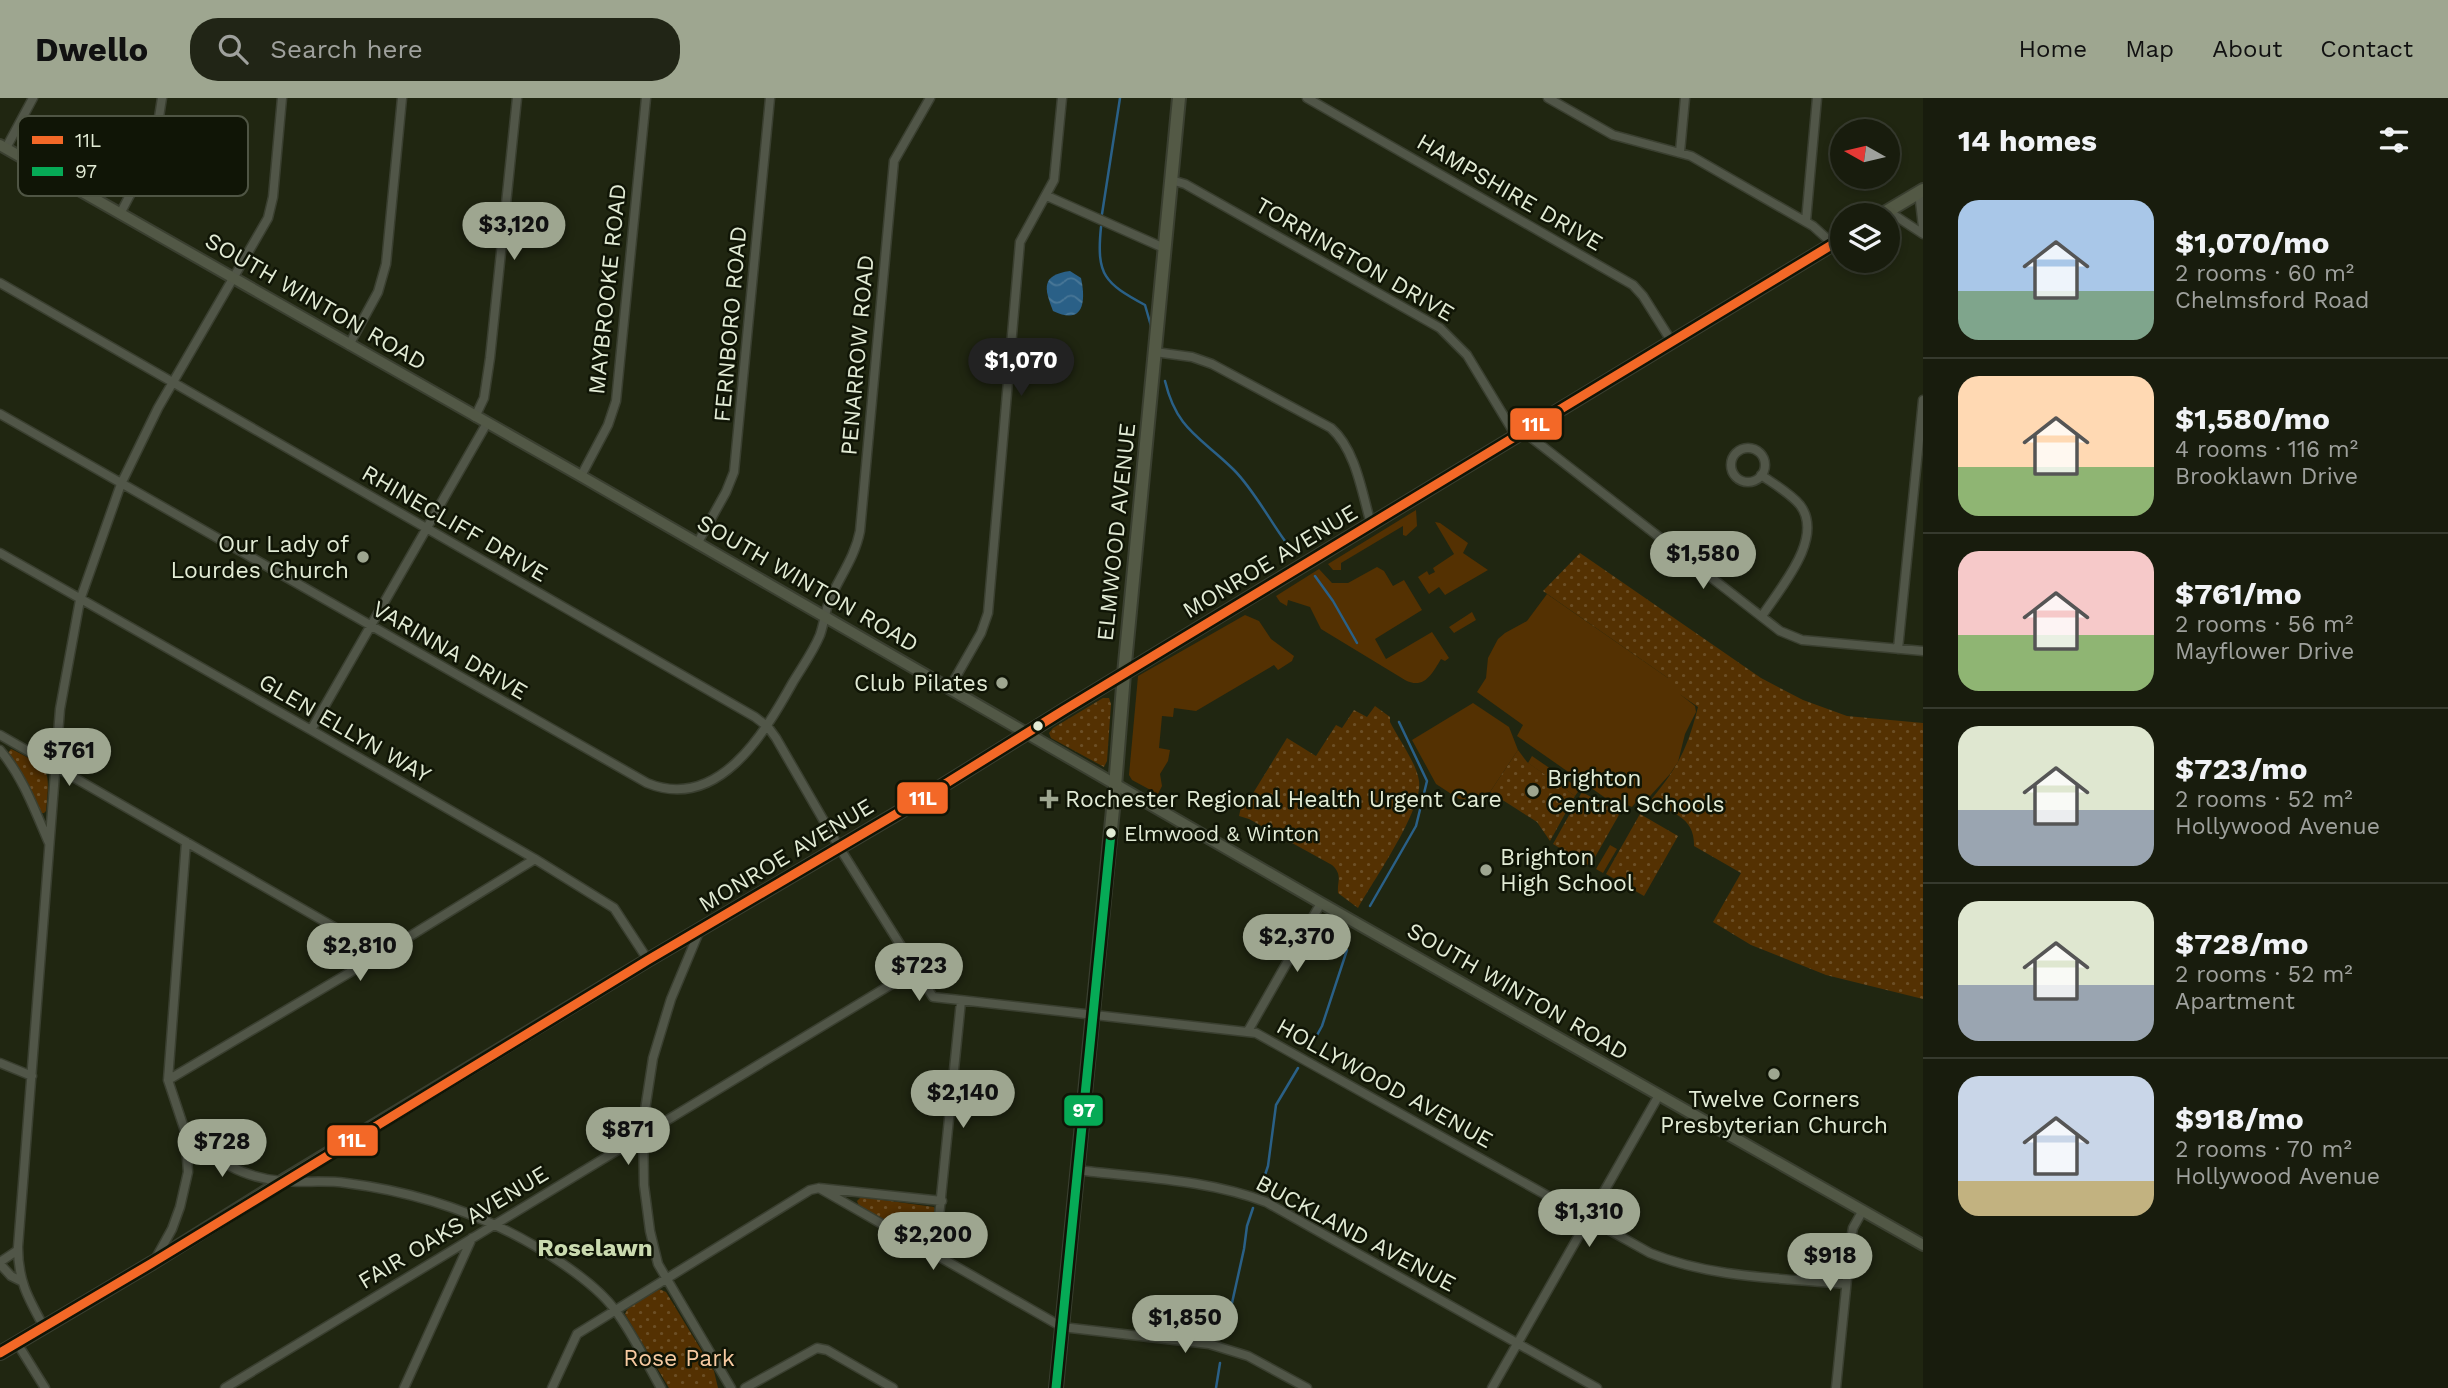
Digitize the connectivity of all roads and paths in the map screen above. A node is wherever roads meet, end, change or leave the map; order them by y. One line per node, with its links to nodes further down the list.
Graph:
1 (33, 98): 15 (street)
2 (162, 98): 16 (street)
3 (282, 98): 34 (street)
4 (402, 98): 37 (street)
5 (517, 98): 42 (street)
6 (646, 98): 46 (street, MAYBROOKE ROAD)
7 (770, 98): 50 (street, FERNBORO ROAD)
8 (930, 98): 53 (street, PENARROW ROAD)
9 (1062, 98): 24 (street)
10 (1179, 98): 20 (main road, ELMWOOD AVENUE)
11 (1307, 98): 36 (street, HAMPSHIRE DRIVE)
12 (1548, 98): 19 (street)
13 (1685, 98): 19 (street)
14 (1817, 98): 27 (street)
15 (22, 116)
16 (159, 116)
17 (18, 122): 18 (street)
18 (3, 147)
19 (1680, 152): 27 (street)
20 (1171, 180): 33 (main road, ELMWOOD AVENUE); 44 (street, TORRINGTON DRIVE)
21 (1921, 191): 25 (main road); 29 (street)
22 (89, 196): 26 (main road, SOUTH WINTON ROAD)
23 (129, 196): 26 (street)
24 (1047, 196): 33 (street); 59 (street)
25 (1900, 203)
26 (120, 214): 34 (main road, SOUTH WINTON ROAD)
27 (1806, 221): 31 (street)
28 (1900, 222): 30 (street)
29 (1923, 227)
30 (1923, 234)
31 (1830, 236)
32 (1830, 246): 36 (main road, MONROE AVENUE)
33 (1164, 248): 38 (main road, ELMWOOD AVENUE)
34 (233, 279): 37 (main road, SOUTH WINTON ROAD); 39 (street)
35 (0, 283): 39 (street, RHINECLIFF DRIVE)
36 (1672, 342): 44 (main road, MONROE AVENUE)
37 (349, 345): 42 (main road, SOUTH WINTON ROAD)
38 (1155, 352): 48 (street); 58 (main road, ELMWOOD AVENUE)
39 (173, 383): 47 (street); 49 (street, RHINECLIFF DRIVE)
40 (1923, 400): 56 (street)
41 (0, 414): 47 (street, VARINNA DRIVE)
42 (475, 417): 43 (main road, SOUTH WINTON ROAD)
43 (487, 423): 46 (main road, SOUTH WINTON ROAD); 49 (street)
44 (1520, 434): 48 (main road, MONROE AVENUE); 54 (street)
45 (1761, 475): 45 (street); 54 (street)
46 (580, 476): 50 (main road, SOUTH WINTON ROAD)
47 (121, 484): 52 (street); 55 (street, VARINNA DRIVE)
48 (1371, 524): 58 (main road, MONROE AVENUE)
49 (427, 529): 55 (street); 60 (street, RHINECLIFF DRIVE)
50 (697, 544): 53 (main road, SOUTH WINTON ROAD)
51 (0, 553): 52 (street, GLEN ELLYN WAY)
52 (80, 600): 61 (street, GLEN ELLYN WAY); 65 (street)
53 (825, 617): 59 (main road, SOUTH WINTON ROAD); 60 (street, VARINNA DRIVE)
54 (1762, 617): 56 (street)
55 (370, 627): 60 (street, VARINNA DRIVE); 61 (street)
56 (1898, 649): 57 (street)
57 (1923, 651)
58 (1124, 674): 62 (main road, MONROE AVENUE); 66 (main road, ELMWOOD AVENUE)
59 (950, 690): 62 (main road, SOUTH WINTON ROAD)
60 (768, 727): 69 (street, RHINECLIFF DRIVE)
61 (311, 730): 70 (street, GLEN ELLYN WAY)
62 (1026, 733): 66 (main road, SOUTH WINTON ROAD); 69 (main road, MONROE AVENUE)
63 (0, 735): 65 (street)
64 (0, 750): 68 (street)
65 (56, 767): 67 (street); 68 (street)
66 (1115, 785): 71 (main road, SOUTH WINTON ROAD); 77 (main road, ELMWOOD AVENUE)
67 (186, 842): 73 (street); 81 (street)
68 (50, 846): 80 (street)
69 (839, 847): 72 (main road, MONROE AVENUE); 75 (street, HOLLYWOOD AVENUE)
70 (535, 859): 73 (street); 74 (street, GLEN ELLYN WAY)
71 (1321, 903): 78 (street); 82 (main road, SOUTH WINTON ROAD)
72 (699, 932): 74 (main road, MONROE AVENUE); 84 (street)
73 (381, 954): 81 (street)
74 (648, 960): 86 (main road, MONROE AVENUE)
75 (915, 970): 76 (street, HOLLYWOOD AVENUE); 84 (street, FAIR OAKS AVENUE)
76 (961, 1001): 77 (street, HOLLYWOOD AVENUE); 88 (street)
77 (1093, 1015): 78 (street, HOLLYWOOD AVENUE); 85 (main road, ELMWOOD AVENUE)
78 (1248, 1031): 90 (street, HOLLYWOOD AVENUE)
79 (0, 1063): 80 (street)
80 (32, 1076): 94 (street)
81 (168, 1080): 83 (street)
82 (1658, 1095): 89 (main road, SOUTH WINTON ROAD); 90 (street)
83 (186, 1131): 86 (street); 97 (street)
84 (642, 1135): 91 (street, FAIR OAKS AVENUE); 98 (street)
85 (1077, 1170): 103 (main road, ELMWOOD AVENUE); 105 (street, BUCKLAND AVENUE)
86 (283, 1181): 91 (street); 97 (main road, MONROE AVENUE)
87 (819, 1188): 88 (street); 95 (street); 98 (street)
88 (942, 1201): 95 (street)
89 (1863, 1210): 93 (main road, SOUTH WINTON ROAD); 100 (street)
90 (1589, 1219): 100 (street, HOLLYWOOD AVENUE); 105 (street)
91 (496, 1224): 92 (street, FAIR OAKS AVENUE); 101 (street)
92 (472, 1238): 108 (street, FAIR OAKS AVENUE); 109 (street)
93 (1923, 1245)
94 (18, 1250): 96 (street); 99 (street)
95 (935, 1256): 103 (street)
96 (0, 1263): 99 (street)
97 (152, 1263): 102 (main road, MONROE AVENUE)
98 (666, 1279): 101 (street); 112 (street)
99 (21, 1281): 102 (street)
100 (1845, 1284): 119 (street)
101 (615, 1309): 110 (street); 111 (street)
102 (44, 1327): 104 (main road, MONROE AVENUE)
103 (1062, 1327): 115 (main road, ELMWOOD AVENUE); 116 (street)
104 (17, 1343): 106 (main road, MONROE AVENUE); 107 (street)
105 (1518, 1343): 117 (street); 118 (street, BUCKLAND AVENUE)
106 (0, 1353)
107 (44, 1388)
108 (226, 1388)
109 (404, 1388)
110 (552, 1388)
111 (661, 1388)
112 (731, 1388)
113 (745, 1388): 114 (street)
114 (893, 1388)
115 (1056, 1388)
116 (1307, 1388)
117 (1492, 1388)
118 (1597, 1388)
119 (1836, 1388)

